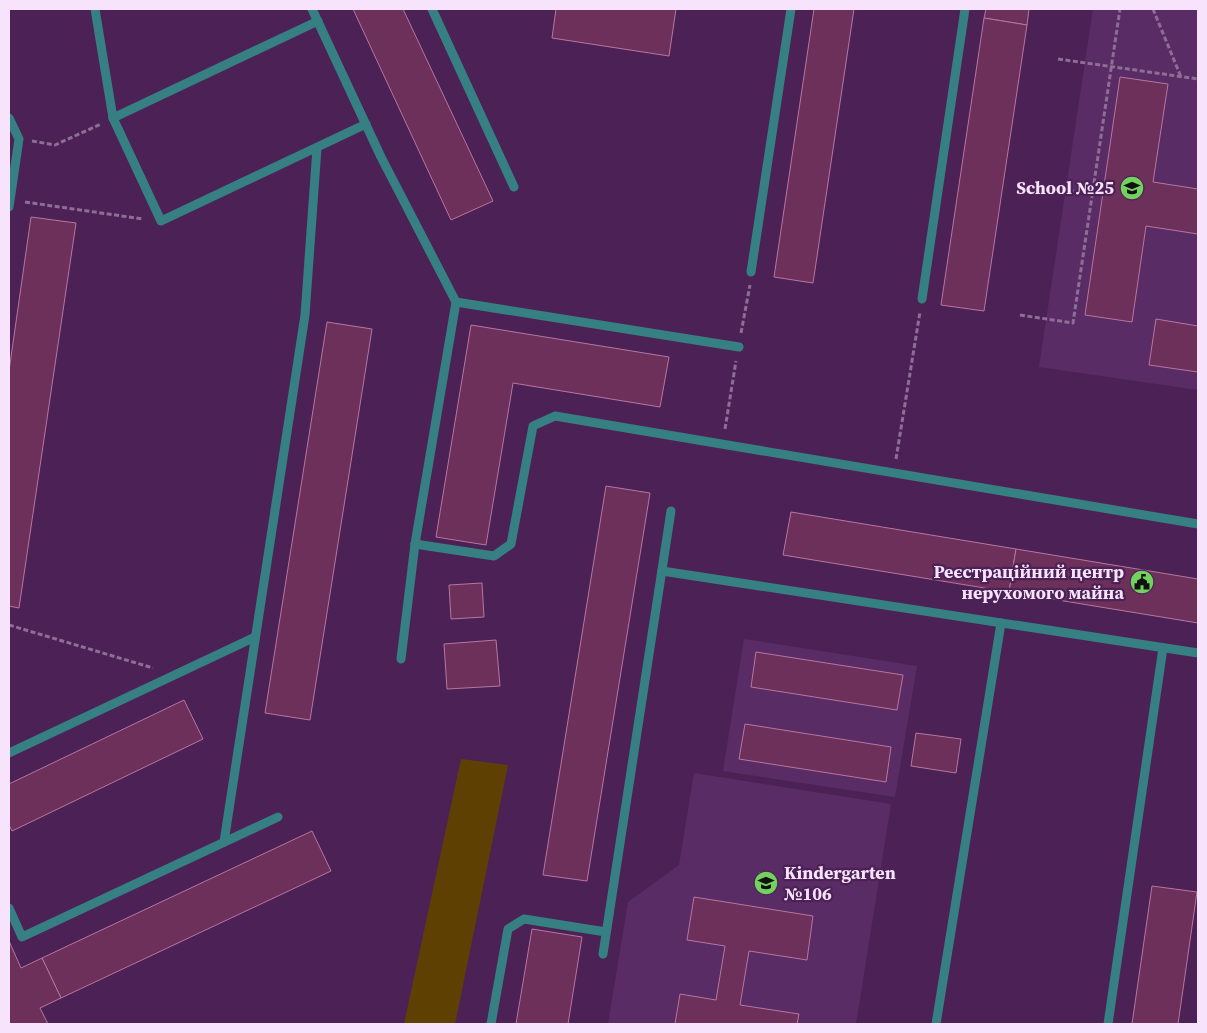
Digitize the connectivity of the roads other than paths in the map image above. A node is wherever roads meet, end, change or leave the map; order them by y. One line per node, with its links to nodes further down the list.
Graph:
1 (95, 9): 8 (lane)
2 (312, 9): 6 (lane)
3 (432, 9): 11 (lane)
4 (791, 9): 13 (lane)
5 (965, 9): 14 (lane)
6 (318, 21): 8 (lane); 9 (lane)
7 (9, 118): 12 (lane)
8 (113, 118): 10 (lane)
9 (366, 124): 10 (lane); 15 (lane)
10 (317, 148): 22 (lane)
11 (514, 187)
12 (9, 203)
13 (751, 272)
14 (922, 299)
15 (456, 302): 16 (lane); 19 (lane)
16 (739, 347)
17 (671, 511): 20 (lane)
18 (1198, 524): 19 (lane)
19 (415, 544): 25 (lane)
20 (662, 571): 21 (lane); 30 (lane)
21 (1001, 623): 23 (lane); 33 (lane)
22 (256, 637): 26 (lane); 28 (lane)
23 (1163, 648): 24 (lane); 34 (lane)
24 (1198, 653)
25 (400, 659)
26 (9, 753)
27 (278, 817): 28 (lane)
28 (224, 842): 29 (lane)
29 (9, 908)
30 (606, 932): 31 (lane); 32 (lane)
31 (603, 954)
32 (491, 1024)
33 (936, 1024)
34 (1108, 1024)

